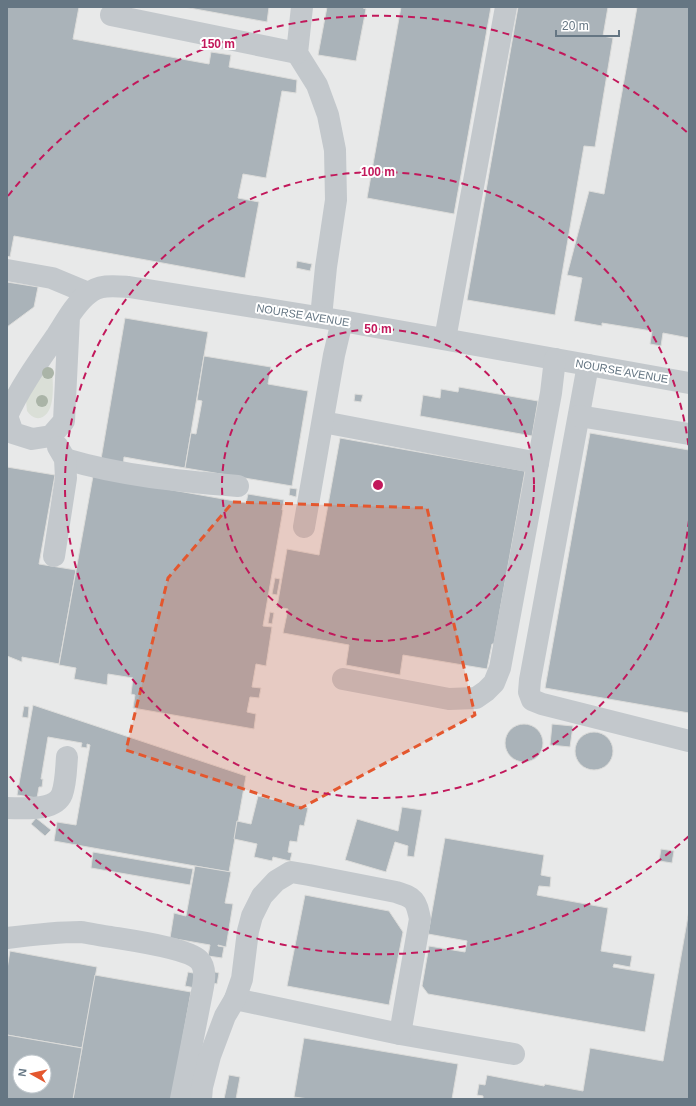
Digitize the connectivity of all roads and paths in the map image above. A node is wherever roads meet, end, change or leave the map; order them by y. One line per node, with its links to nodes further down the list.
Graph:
1 (302, 7): 4 (street)
2 (506, 7): 10 (street)
3 (111, 15): 4 (street)
4 (297, 53): 8 (street)
5 (7, 270): 6 (street)
6 (88, 293): 7 (street); 8 (street, NOURSE AVENUE)
7 (69, 317): 17 (street); 17 (street)
8 (321, 317): 9 (street, NOURSE AVENUE)
9 (342, 321): 10 (street, NOURSE AVENUE); 15 (street)
10 (445, 339): 11 (street, NOURSE AVENUE)
11 (555, 359): 12 (street, NOURSE AVENUE); 19 (street)
12 (588, 365): 13 (street, NOURSE AVENUE); 14 (street)
13 (689, 383)
14 (579, 416): 16 (street); 24 (street)
15 (323, 422): 19 (street); 21 (street)
16 (689, 434)
17 (51, 436): 18 (street)
18 (65, 459): 20 (street); 22 (street)
19 (538, 463): 23 (street)
20 (238, 486)
21 (304, 527)
22 (54, 556)
23 (343, 679)
24 (689, 741)
25 (67, 757): 26 (street)
26 (7, 808)
27 (7, 938): 31 (street)
28 (235, 999): 29 (street); 29 (street); 32 (street)
29 (400, 1034): 30 (street)
30 (514, 1054)
31 (182, 1099)
32 (201, 1099)

